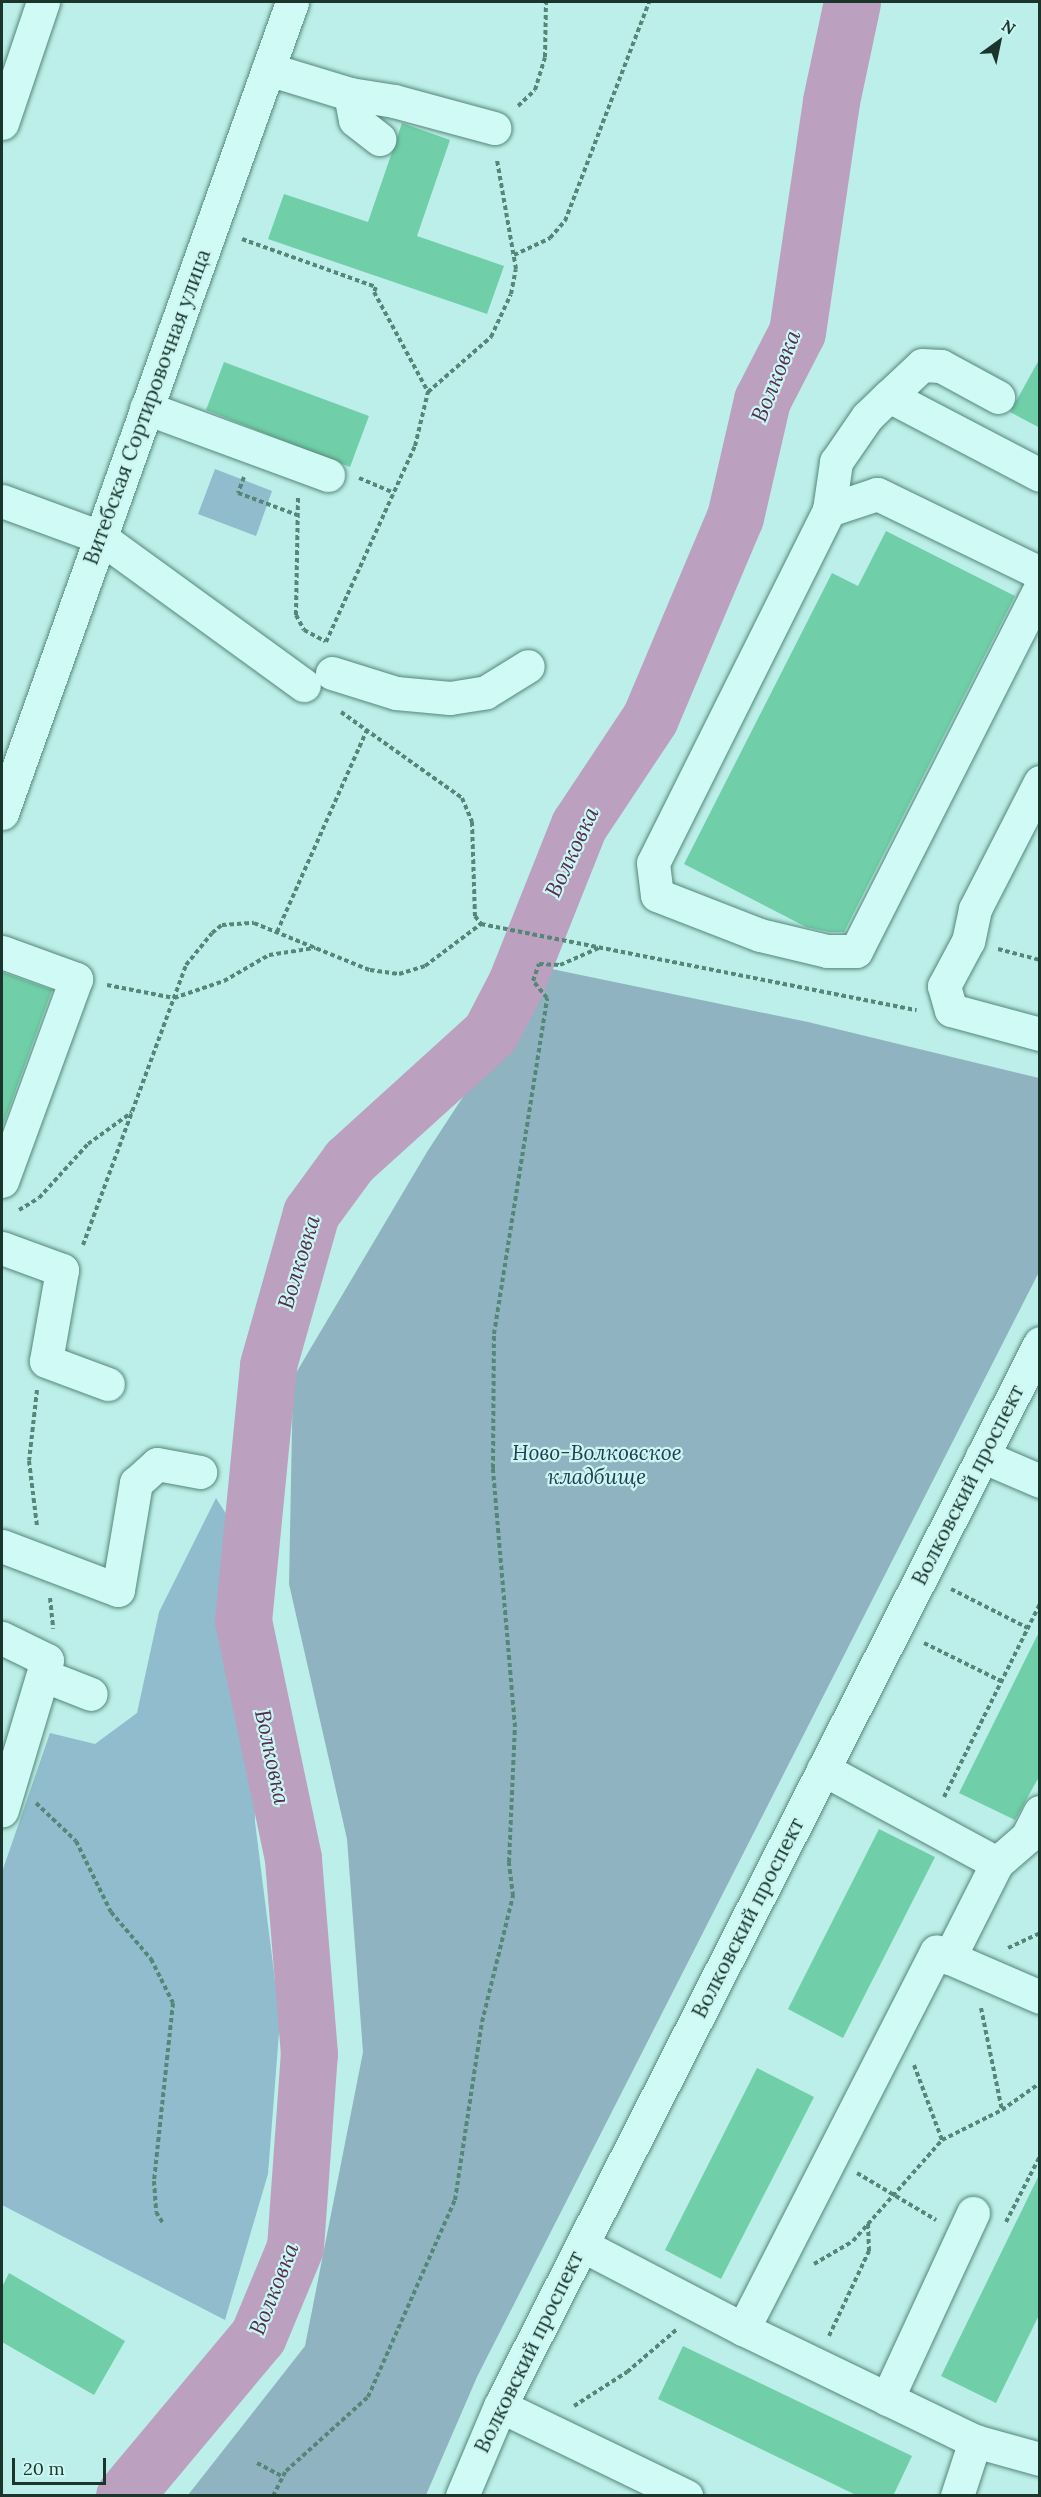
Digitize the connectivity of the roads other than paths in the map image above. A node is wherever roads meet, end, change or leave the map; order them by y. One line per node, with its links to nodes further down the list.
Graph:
1 (292, 2): 3 (street, Витебская Сортировочная улица)
2 (38, 3): 5 (street)
3 (268, 69): 4 (street); 10 (street, Витебская Сортировочная улица)
4 (350, 94): 6 (street); 7 (street)
5 (2, 123)
6 (494, 128)
7 (379, 139)
8 (889, 396): 9 (street); 12 (street); 14 (street)
9 (998, 397)
10 (146, 408): 11 (street); 15 (street, Витебская Сортировочная улица)
11 (313, 470)
12 (1040, 476)
13 (2, 501): 15 (street)
14 (829, 510): 16 (street); 17 (street)
15 (100, 537): 18 (street); 20 (street, Витебская Сортировочная улица)
16 (1040, 573)
17 (1040, 588)
18 (528, 666)
19 (1040, 782): 22 (street)
20 (2, 813)
21 (2, 952): 23 (street)
22 (1040, 1034)
23 (2, 1181)
24 (2, 1248): 26 (street)
25 (1040, 1343): 27 (street, Волковский проспект)
26 (108, 1384)
27 (982, 1456): 29 (street); 34 (street, Волковский проспект)
28 (200, 1472): 30 (street)
29 (1040, 1481)
30 (2, 1546)
31 (2, 1638): 32 (street)
32 (46, 1668): 33 (street); 35 (street)
33 (92, 1694)
34 (823, 1769): 37 (street); 41 (street, Волковский проспект)
35 (4, 1801)
36 (1040, 1812): 37 (street)
37 (997, 1863): 38 (street)
38 (949, 1958): 39 (street); 42 (street)
39 (1040, 1997)
40 (968, 2224): 43 (street)
41 (582, 2245): 42 (street); 44 (street, Волковский проспект)
42 (743, 2329): 43 (street)
43 (887, 2399): 45 (street)
44 (500, 2406): 47 (street, Волковский проспект); 48 (street)
45 (975, 2441): 46 (street); 49 (street)
46 (1040, 2460)
47 (462, 2496)
48 (686, 2496)
49 (957, 2496)

